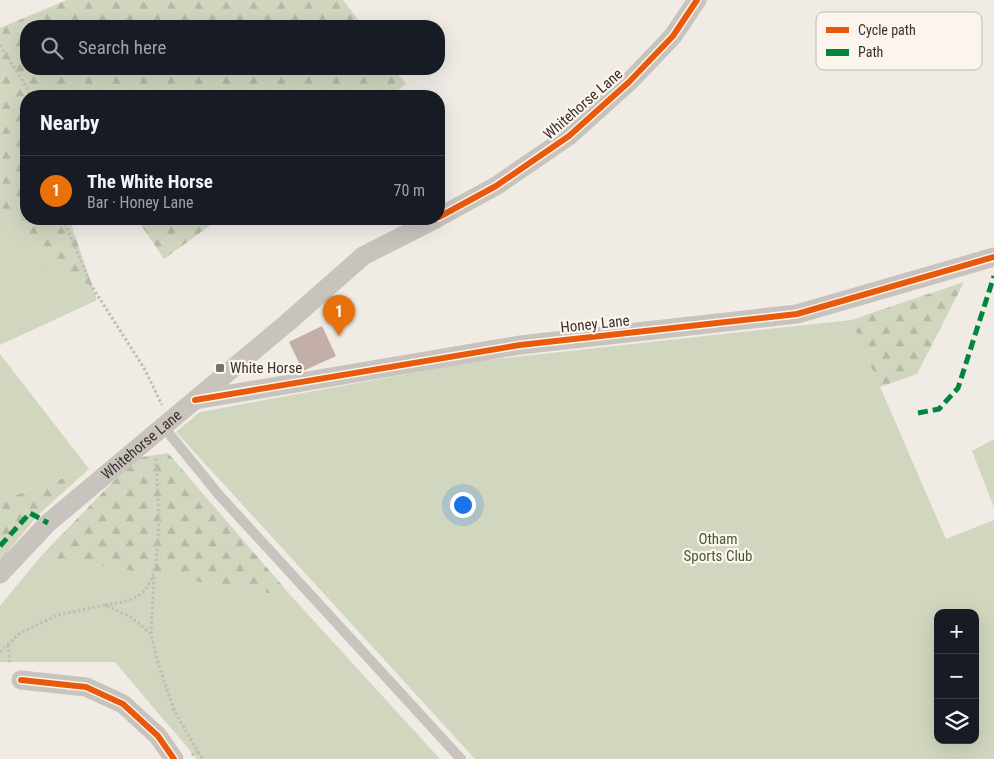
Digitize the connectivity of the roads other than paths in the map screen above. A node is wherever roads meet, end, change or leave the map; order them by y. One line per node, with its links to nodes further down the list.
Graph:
1 (697, 0): 2 (street, Whitehorse Lane)
2 (445, 214)
3 (423, 225): 5 (street, Whitehorse Lane)
4 (994, 257): 5 (street, Honey Lane)
5 (195, 400): 6 (street, Whitehorse Lane)
6 (162, 426): 7 (street, Whitehorse Lane); 10 (lane)
7 (0, 574)
8 (16, 674): 9 (street)
9 (181, 757)
10 (461, 759)

